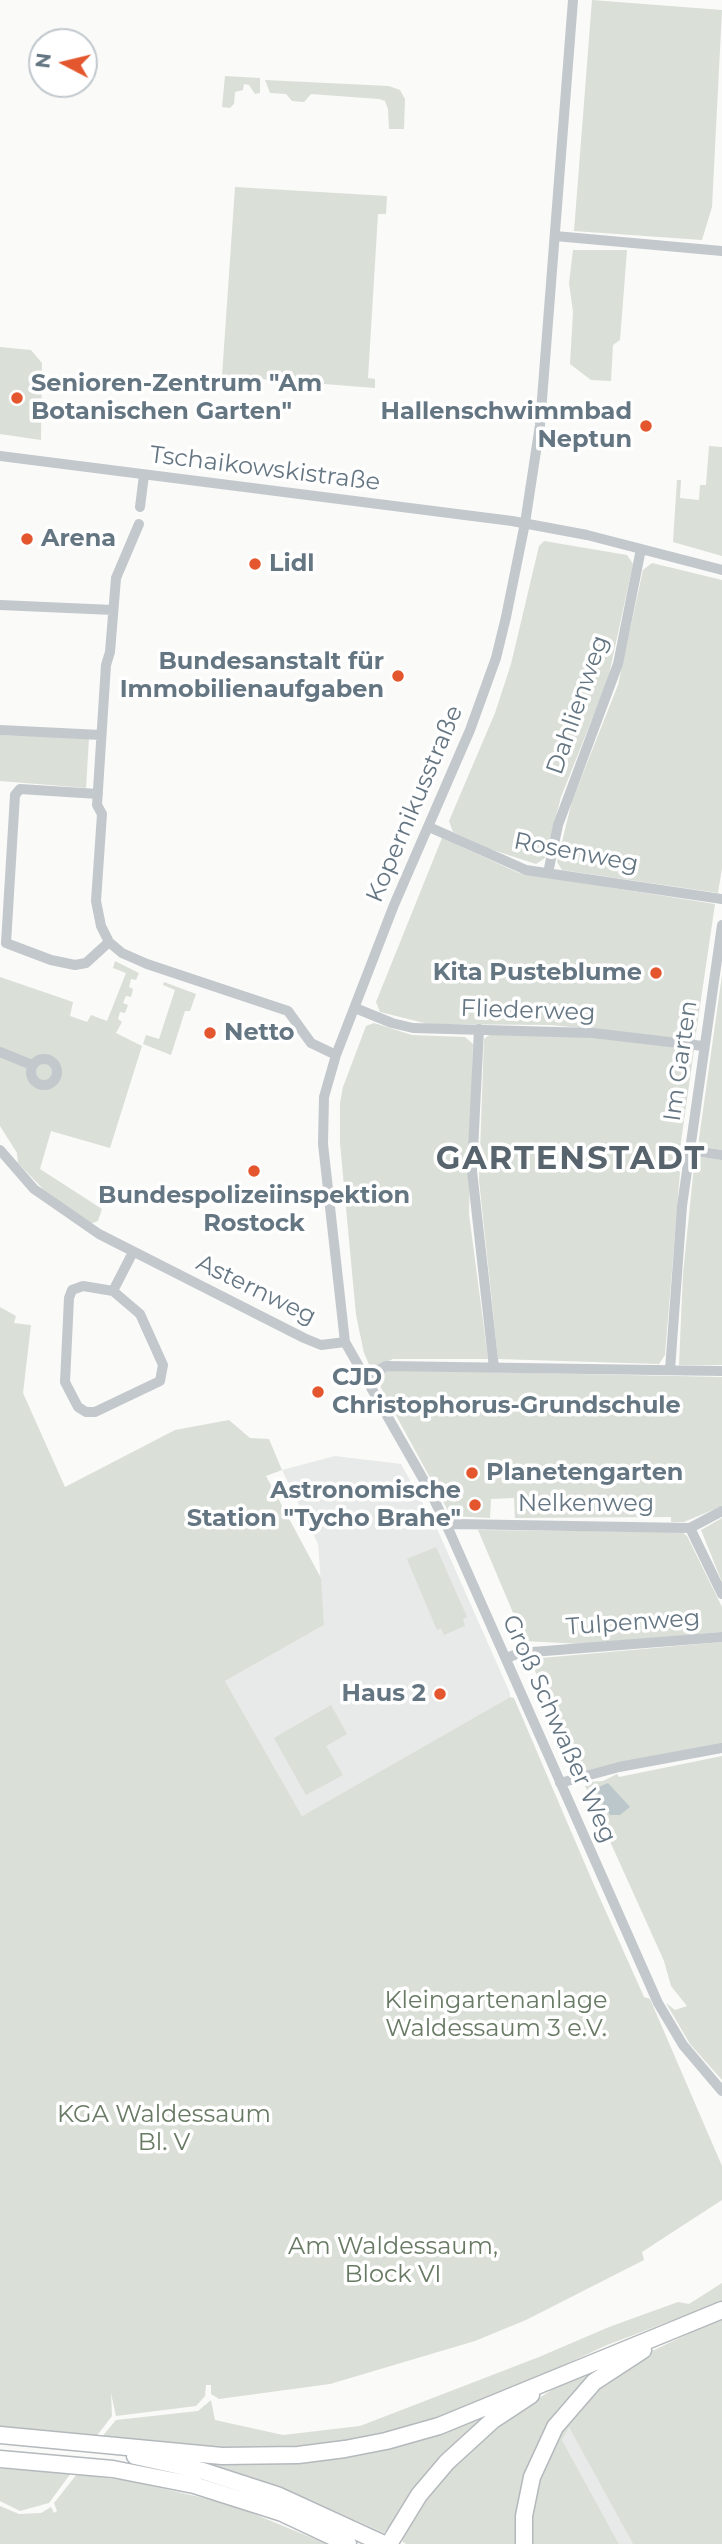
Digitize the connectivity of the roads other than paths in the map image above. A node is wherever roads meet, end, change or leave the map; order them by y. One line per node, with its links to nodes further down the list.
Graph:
1 (573, 0): 2 (street, Kopernikusstraße)
2 (555, 236): 3 (street); 7 (street, Kopernikusstraße)
3 (722, 251)
4 (0, 456): 5 (street, Tschaikowskistraße)
5 (144, 475): 6 (street); 7 (street, Tschaikowskistraße)
6 (140, 508)
7 (525, 523): 9 (street, Tschaikowskistraße); 16 (street, Kopernikusstraße)
8 (139, 524): 12 (street)
9 (641, 549): 10 (street, Tschaikowskistraße); 17 (street, Dahlienweg)
10 (722, 570)
11 (0, 605): 12 (street)
12 (113, 610): 14 (street)
13 (0, 730): 14 (street)
14 (102, 735): 15 (street)
15 (98, 794): 20 (street); 21 (street)
16 (429, 827): 17 (street, Rosenweg); 23 (street, Kopernikusstraße)
17 (548, 873): 18 (street, Rosenweg)
18 (722, 899)
19 (722, 925): 22 (street, Im Garten)
20 (109, 942): 21 (street); 27 (street)
21 (3, 943)
22 (719, 971): 25 (street, Im Garten)
23 (355, 1007): 24 (street, Fliederweg); 27 (street, Kopernikusstraße)
24 (479, 1029): 25 (street, Fliederweg); 35 (street)
25 (704, 1046): 30 (street, Im Garten)
26 (0, 1052): 28 (street)
27 (336, 1055): 34 (street, Kopernikusstraße)
28 (32, 1065)
29 (0, 1150): 32 (street, Asternweg)
30 (689, 1150): 31 (street); 36 (street, Im Garten)
31 (722, 1155)
32 (133, 1252): 33 (street); 34 (street, Asternweg)
33 (113, 1291): 33 (street)
34 (345, 1342): 38 (street, Kopernikusstraße)
35 (494, 1368): 36 (street); 38 (street)
36 (670, 1370): 37 (street)
37 (722, 1371)
38 (364, 1378): 40 (street, Groß Schwaßer Weg)
39 (722, 1511): 41 (street, Nelkenweg)
40 (447, 1527): 41 (street, Nelkenweg); 44 (street, Groß Schwaßer Weg)
41 (690, 1528): 42 (street)
42 (722, 1594)
43 (722, 1637): 44 (street, Tulpenweg)
44 (506, 1658): 46 (street, Groß Schwaßer Weg)
45 (722, 1748): 46 (street)
46 (560, 1783): 47 (street, Groß Schwaßer Weg)
47 (722, 2091)
48 (722, 2310): 49 (highway)
49 (681, 2328): 50 (highway); 57 (highway)
50 (560, 2377): 51 (highway); 56 (highway)
51 (0, 2435)
52 (0, 2443): 54 (highway)
53 (0, 2459): 54 (highway)
54 (124, 2463): 55 (highway); 56 (highway)
55 (348, 2544)
56 (387, 2544)
57 (524, 2544)

